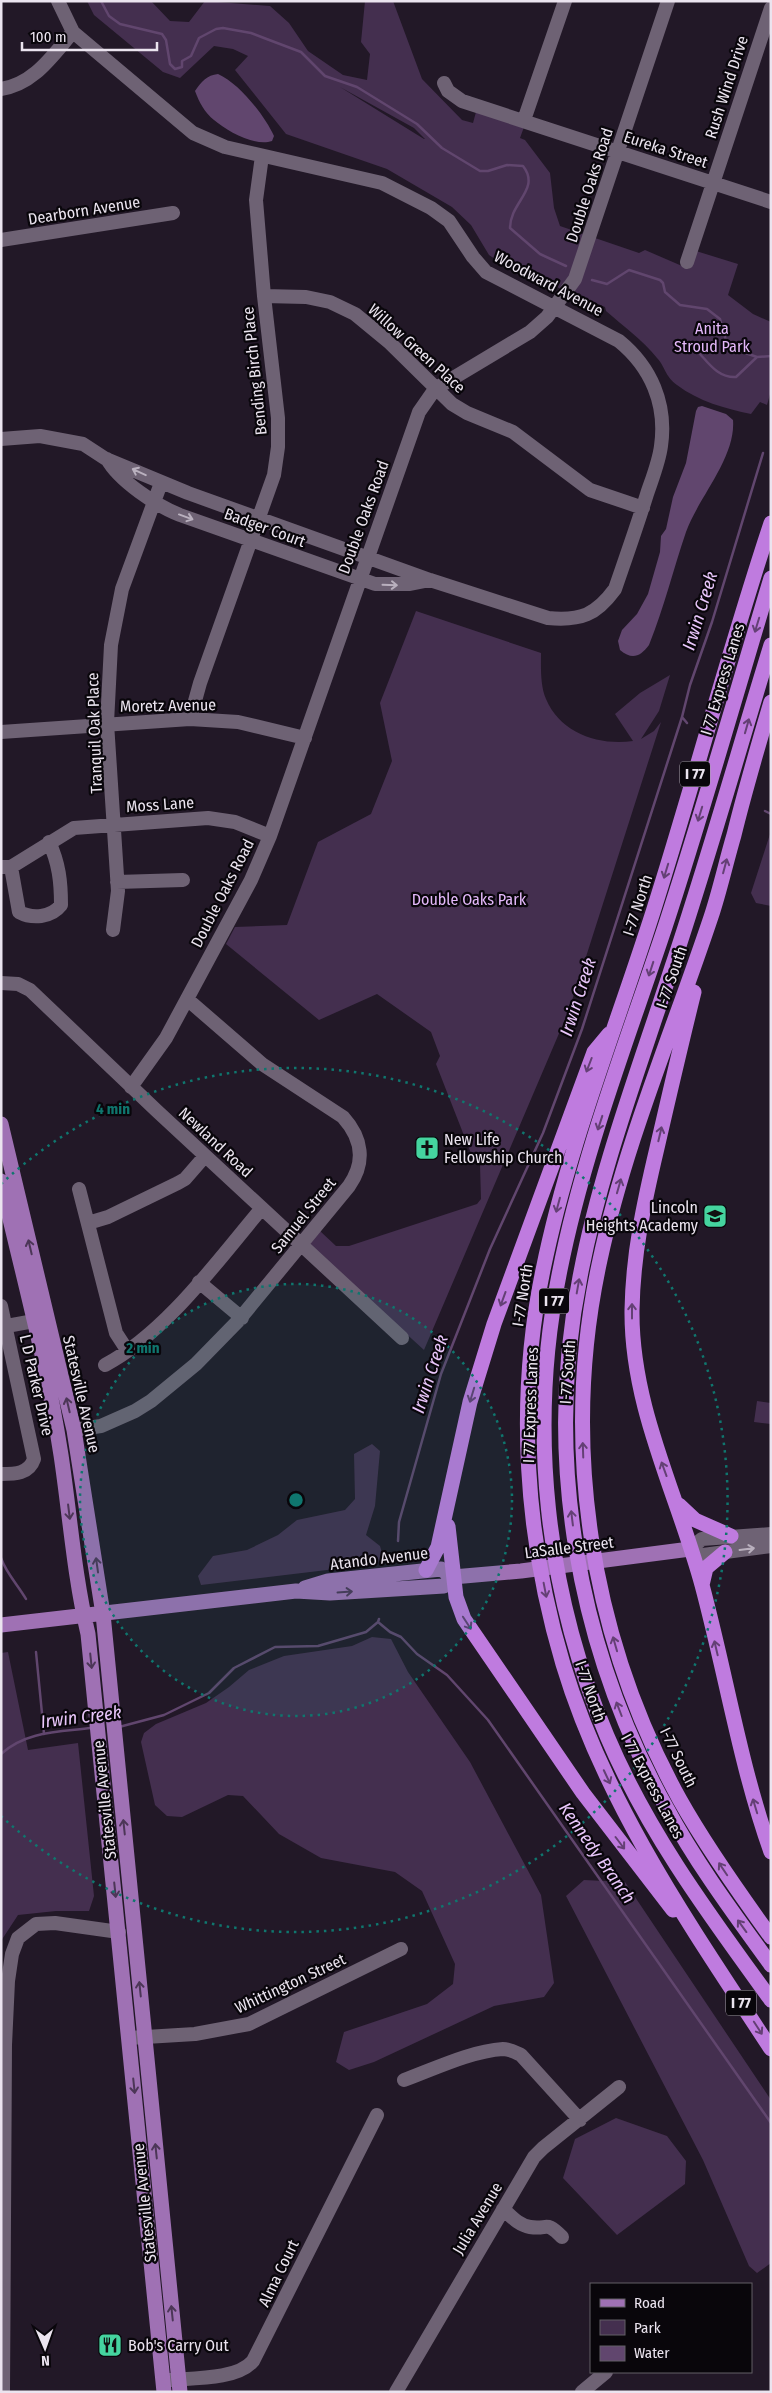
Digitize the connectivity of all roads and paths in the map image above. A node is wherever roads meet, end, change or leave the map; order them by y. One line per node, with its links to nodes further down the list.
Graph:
1 (58, 1): 5 (street, Woodward Avenue)
2 (565, 1): 8 (street)
3 (668, 1): 9 (street, Double Oaks Road)
4 (771, 8): 11 (street, Rush Wind Drive)
5 (73, 32): 7 (street); 10 (street, Woodward Avenue)
6 (444, 82): 8 (street, Eureka Street)
7 (1, 89)
8 (524, 120): 9 (street, Eureka Street)
9 (618, 152): 11 (street, Eureka Street); 17 (street, Double Oaks Road)
10 (262, 156): 16 (street, Bending Birch Place); 17 (street, Woodward Avenue)
11 (713, 183): 12 (street, Eureka Street); 15 (street, Rush Wind Drive)
12 (771, 202)
13 (173, 213): 14 (street, Dearborn Avenue)
14 (1, 240)
15 (687, 262)
16 (264, 296): 18 (street, Willow Green Place); 24 (street, Bending Birch Place)
17 (555, 308): 18 (street, Double Oaks Road); 23 (street, Woodward Avenue)
18 (435, 389): 23 (street, Willow Green Place); 27 (street, Double Oaks Road)
19 (1, 439): 20 (street, Badger Court)
20 (106, 458): 21 (street, Badger Court, one-way to 20); 22 (street, Badger Court)
21 (162, 483): 22 (street, Tranquil Oak Place); 24 (street, Badger Court)
22 (154, 502): 26 (street, Badger Court, one-way to 26); 35 (street, Tranquil Oak Place)
23 (642, 508): 31 (street, Woodward Avenue)
24 (260, 519): 26 (street, Bending Birch Place); 27 (street, Badger Court)
25 (771, 523): 48 (highway, I-77 North / I 77, one-way to 48)
26 (252, 541): 29 (street, Badger Court); 34 (street, Bending Birch Place)
27 (367, 556): 29 (street, Double Oaks Road); 30 (street, Badger Court)
28 (771, 578): 86 (highway, I 77 Express Lanes / I 77, one-way to 86)
29 (359, 580): 30 (street, Badger Court, one-way to 30); 37 (street, Double Oaks Road)
30 (430, 580): 31 (street, Badger Court)
31 (548, 618)
32 (771, 644): 85 (highway, I 77 Express Lanes / I 77, one-way to 32)
33 (771, 702): 44 (highway, I-77 South / I 77, one-way to 33)
34 (190, 719): 35 (street, Moretz Avenue); 37 (street, Moretz Avenue)
35 (107, 723): 36 (street, Moretz Avenue); 38 (street, Tranquil Oak Place)
36 (1, 732)
37 (305, 738): 39 (street, Double Oaks Road)
38 (114, 824): 39 (street, Moss Lane); 40 (street, Moss Lane); 43 (street, Tranquil Oak Place)
39 (270, 836): 47 (street, Double Oaks Road)
40 (49, 842): 41 (street, Moss Lane); 41 (street)
41 (6, 867)
42 (183, 880): 43 (street)
43 (117, 882): 45 (street, Tranquil Oak Place)
44 (712, 913): 67 (highway, one-way to 44); 82 (highway, I-77 South / I 77, one-way to 44)
45 (113, 930)
46 (1, 983): 49 (street, Newland Road)
47 (187, 999): 49 (street, Double Oaks Road); 56 (street, Samuel Street)
48 (616, 1025): 68 (highway, one-way to 68); 84 (highway, I-77 North / I 77, one-way to 84)
49 (131, 1087): 51 (street, Newland Road)
50 (1, 1124): 65 (main road, Statesville Avenue, one-way to 50)
51 (205, 1156): 54 (street, Newland Road); 55 (street)
52 (1, 1181): 60 (main road, Statesville Avenue)
53 (79, 1189): 55 (street)
54 (262, 1208): 56 (street, Newland Road); 57 (street)
55 (88, 1223): 63 (street)
56 (302, 1245): 59 (street, Samuel Street); 62 (street, Newland Road)
57 (200, 1282): 59 (street); 63 (street)
58 (1, 1306): 61 (street, L D Parker Drive)
59 (242, 1318): 65 (street, Samuel Street)
60 (34, 1321): 61 (street); 78 (main road, Statesville Avenue, one-way to 78)
61 (3, 1326): 66 (street, L D Parker Drive)
62 (402, 1338)
63 (127, 1350): 64 (street)
64 (105, 1365)
65 (74, 1430): 77 (main road, Statesville Avenue, one-way to 65)
66 (1, 1474)
67 (677, 1503): 69 (highway); 71 (highway)
68 (447, 1516): 73 (highway); 74 (highway)
69 (731, 1536): 70 (street, LaSalle Street); 71 (street, LaSalle Street)
70 (770, 1543): 72 (street, LaSalle Street, one-way to 70)
71 (690, 1549): 72 (street, LaSalle Street); 74 (main road, LaSalle Street); 75 (highway)
72 (725, 1552): 75 (highway)
73 (426, 1570): 74 (main road, Atando Avenue); 76 (main road, Atando Avenue)
74 (453, 1577): 76 (main road, Atando Avenue, one-way to 74); 84 (highway, one-way to 84)
75 (702, 1585): 80 (highway, one-way to 75)
76 (296, 1591): 77 (main road, Atando Avenue)
77 (103, 1614): 78 (main road, Atando Avenue); 87 (main road, Statesville Avenue, one-way to 77)
78 (84, 1616): 79 (main road, Atando Avenue); 81 (main road, Statesville Avenue, one-way to 81)
79 (1, 1625)
80 (771, 1852)
81 (119, 1932): 88 (main road, Statesville Avenue); 99 (street)
82 (771, 1937)
83 (401, 1949): 87 (street, Whittington Street)
84 (712, 1958): 89 (highway, I-77 North / I 77, one-way to 89)
85 (771, 1965)
86 (771, 2000)
87 (145, 2037): 88 (street, Whittington Street); 97 (main road, Statesville Avenue, one-way to 87)
88 (129, 2038): 98 (main road, Statesville Avenue, one-way to 98)
89 (771, 2048)
90 (404, 2080): 93 (street)
91 (619, 2087): 93 (street, Julia Avenue)
92 (377, 2115): 97 (street, Alma Court)
93 (580, 2120): 94 (street, Julia Avenue)
94 (502, 2209): 95 (street); 100 (street, Julia Avenue)
95 (562, 2237)
96 (605, 2373): 101 (street)
97 (179, 2385): 98 (street, Alma Court)
98 (163, 2386)
99 (5, 2390)
100 (396, 2392)
101 (582, 2392)

